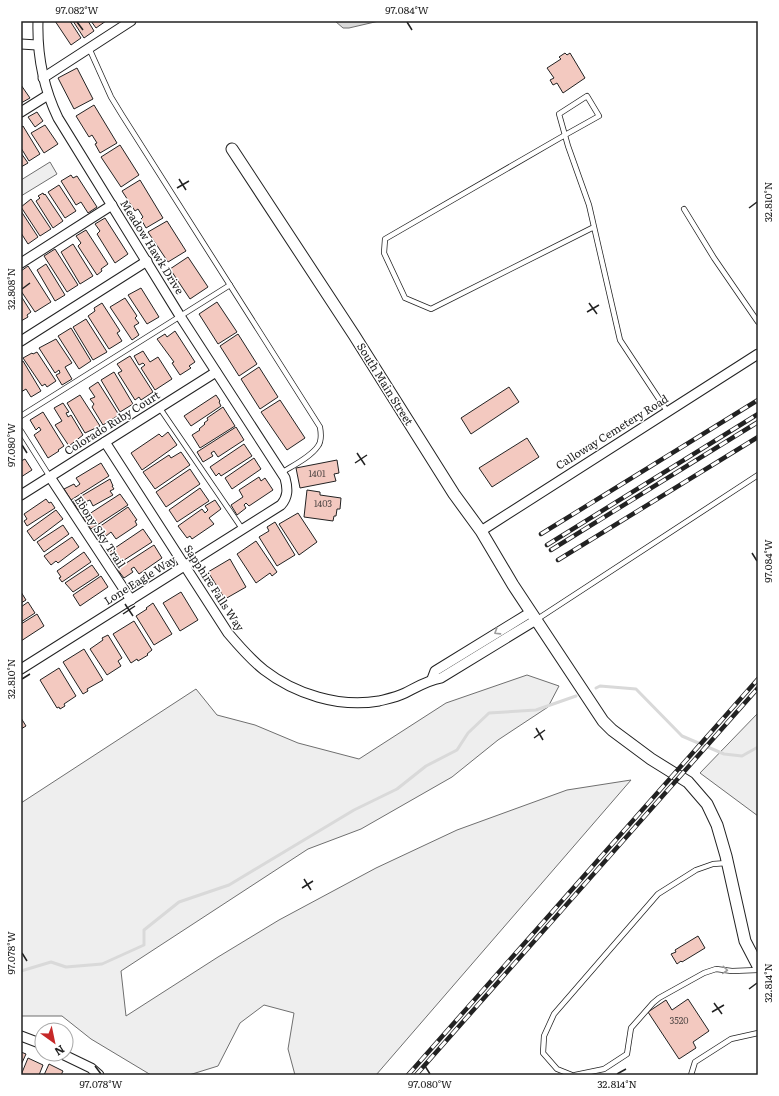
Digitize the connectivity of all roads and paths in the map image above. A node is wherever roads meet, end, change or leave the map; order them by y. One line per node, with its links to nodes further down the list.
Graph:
1 (38, 21): 4 (street, Meadow Hawk Drive)
2 (131, 21): 5 (street)
3 (21, 44): 4 (street)
4 (37, 45): 6 (street, Meadow Hawk Drive)
5 (90, 48): 6 (street); 16 (lane)
6 (43, 78): 7 (street, Meadow Hawk Drive)
7 (48, 95): 8 (street); 11 (street, Meadow Hawk Drive)
8 (21, 112)
9 (565, 135): 9 (lane); 13 (lane); 13 (lane)
10 (232, 149): 32 (street, South Main Street)
11 (112, 205): 14 (street, Meadow Hawk Drive); 15 (street)
12 (684, 209): 18 (lane)
13 (594, 227): 23 (lane)
14 (146, 261): 17 (street, Meadow Hawk Drive); 19 (street)
15 (21, 263)
16 (230, 285): 17 (lane); 27 (lane)
17 (181, 317): 21 (street, Meadow Hawk Drive); 24 (lane)
18 (758, 322)
19 (21, 341)
20 (758, 354): 23 (street, Calloway Cemetery Road)
21 (216, 372): 22 (street, Colorado Ruby Court); 27 (street, Meadow Hawk Drive)
22 (159, 408): 26 (street, Colorado Ruby Court); 31 (lane)
23 (667, 411): 32 (street, Calloway Cemetery Road)
24 (21, 416)
25 (21, 430): 29 (lane)
26 (105, 442): 29 (street, Colorado Ruby Court); 33 (street, Sapphire Falls Way)
27 (281, 473): 31 (street, Lone Eagle Way)
28 (758, 475): 35 (lane)
29 (50, 477): 30 (street, Colorado Ruby Court); 34 (street, Ebony Sky Trail)
30 (21, 495)
31 (243, 530): 33 (street, Lone Eagle Way)
32 (480, 531): 35 (street, South Main Street)
33 (185, 566): 34 (street, Lone Eagle Way); 35 (street, Sapphire Falls Way)
34 (131, 600): 36 (street, Lone Eagle Way)
35 (533, 616): 37 (street, South Main Street)
36 (21, 669)
37 (728, 863): 38 (street, South Main Street); 45 (lane)
38 (758, 966)
39 (758, 970): 46 (lane, one-way to 39)
40 (758, 1034): 47 (lane)
41 (21, 1036): 42 (street)
42 (34, 1041)
43 (74, 1060): 44 (street)
44 (99, 1075)
45 (572, 1075)
46 (575, 1075)
47 (691, 1075)

